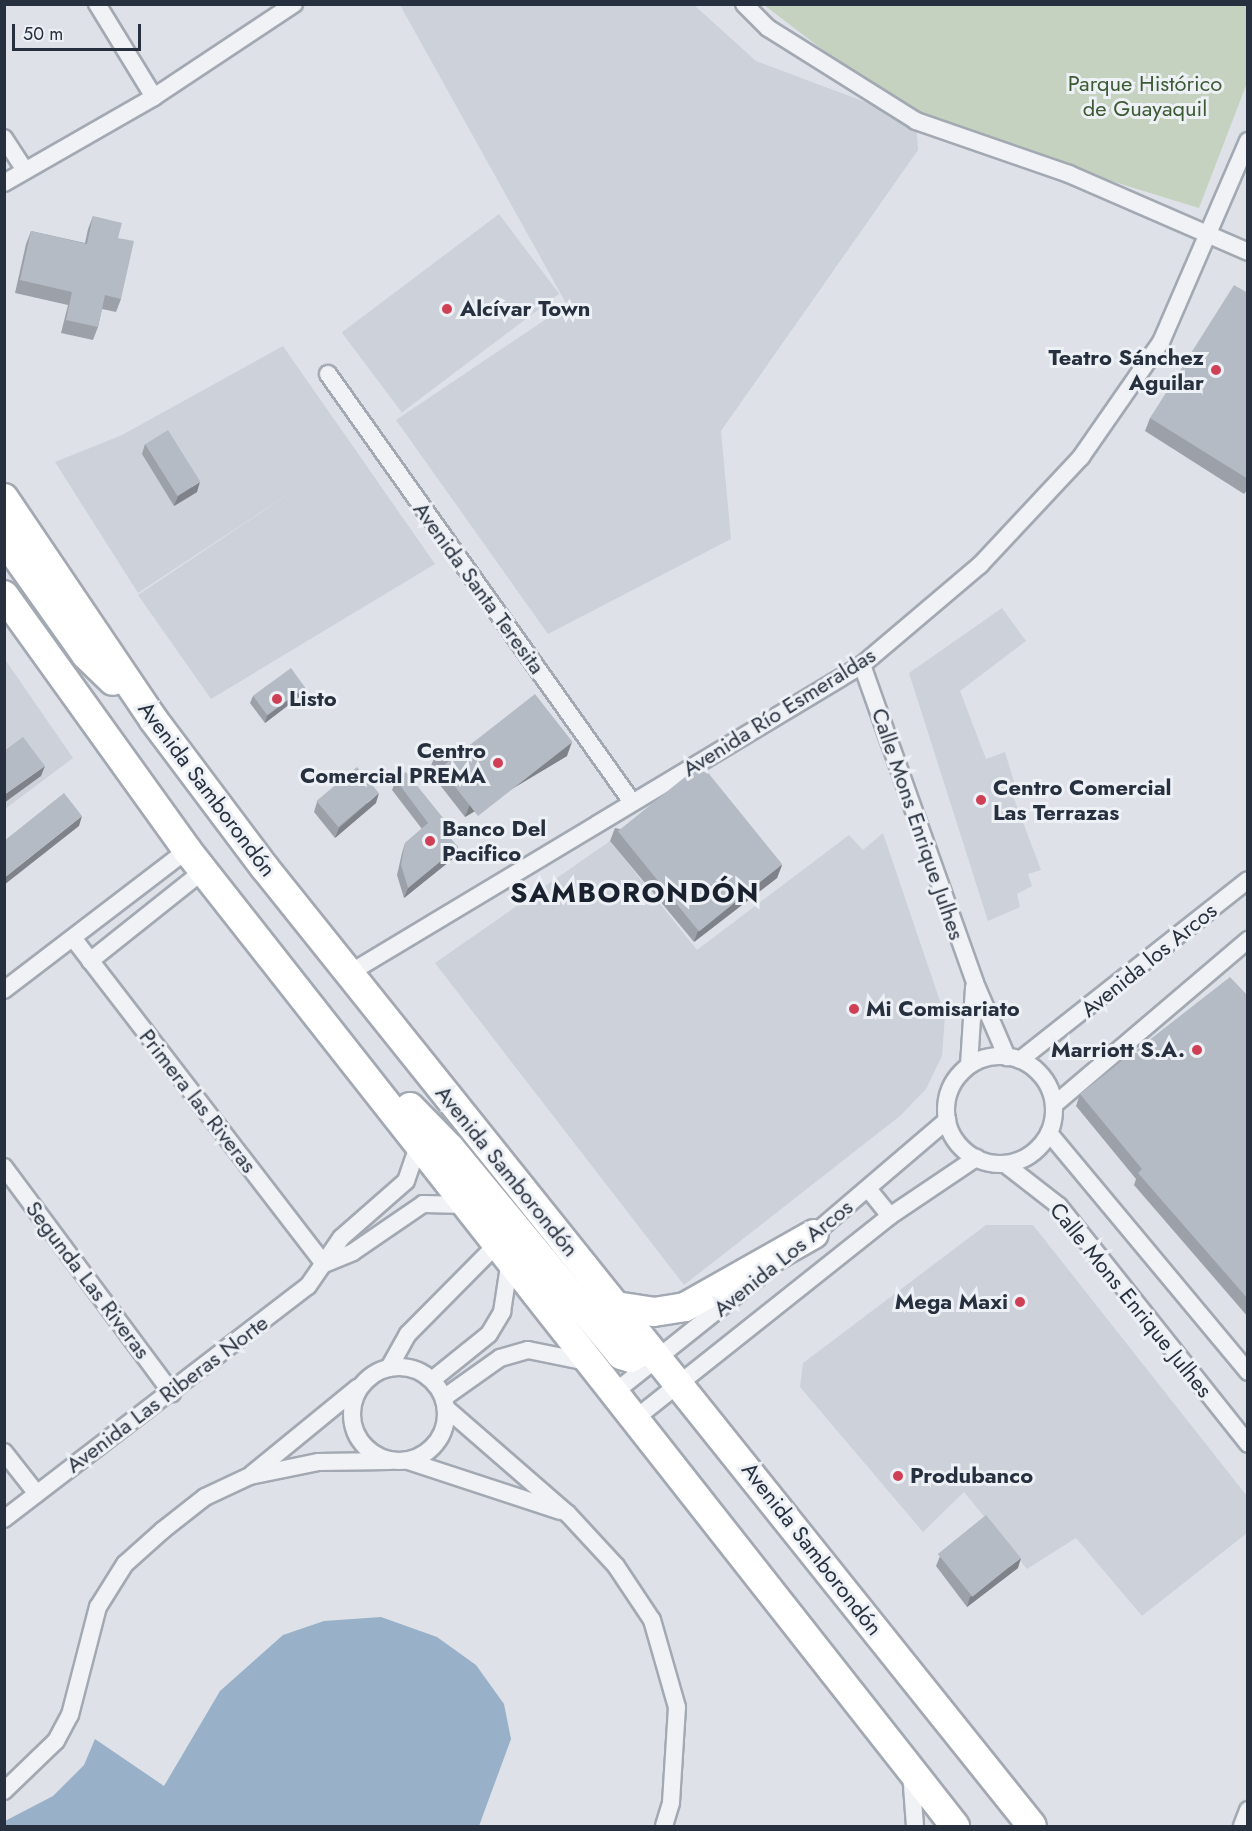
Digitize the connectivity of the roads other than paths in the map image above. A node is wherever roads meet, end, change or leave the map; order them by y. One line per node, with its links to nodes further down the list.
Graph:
1 (97, 4): 4 (street)
2 (744, 4): 9 (street)
3 (284, 7): 4 (street)
4 (154, 97): 7 (street)
5 (4, 138): 7 (street)
6 (1248, 141): 9 (street, Avenida Río Esmeraldas)
7 (25, 170): 8 (street)
8 (4, 183)
9 (1209, 235): 10 (street); 15 (street, Avenida Río Esmeraldas)
10 (1248, 252)
11 (328, 374): 17 (street, Avenida Santa Teresita)
12 (4, 498): 16 (highway, Avenida Samborondón)
13 (4, 539): 16 (highway)
14 (4, 595): 18 (highway)
15 (862, 665): 17 (street, Avenida Río Esmeraldas); 24 (street, Calle Mons Enrique Julhes)
16 (153, 719): 23 (highway, Avenida Samborondón)
17 (632, 802): 23 (street, Avenida Río Esmeraldas)
18 (195, 861): 20 (street); 22 (street); 26 (highway)
19 (1248, 880): 27 (street, Avenida los Arcos)
20 (73, 938): 22 (street, Primera las Riveras); 25 (street)
21 (1248, 940): 29 (street, Avenida los Arcos)
22 (90, 962): 41 (street, Primera las Riveras)
23 (348, 974): 42 (highway, Avenida Samborondón)
24 (975, 983): 27 (street, Calle Mons Enrique Julhes); 28 (street, Calle Mons Enrique Julhes)
25 (4, 990)
26 (309, 1005): 32 (highway); 43 (highway)
27 (1014, 1059): 28 (street); 29 (street)
28 (969, 1065): 30 (street)
29 (1054, 1105): 31 (street)
30 (947, 1120): 33 (street); 36 (street, Avenida Los Arcos)
31 (1049, 1133): 34 (street); 47 (street, Calle Mons Enrique Julhes)
32 (419, 1144): 37 (highway); 41 (street, Avenida Las Riberas Norte)
33 (976, 1158): 34 (street); 38 (street, Avenida Los Arcos)
34 (1005, 1164): 55 (street, Calle Mons Enrique Julhes)
35 (4, 1167): 52 (street, Segunda Las Riveras)
36 (869, 1190): 38 (street); 39 (street, Avenida Los Arcos)
37 (468, 1206): 40 (highway); 41 (street)
38 (890, 1216): 50 (street, Avenida Los Arcos)
39 (814, 1234): 42 (highway); 44 (street, Avenida Los Arcos)
40 (504, 1251): 45 (highway); 46 (street); 48 (street)
41 (324, 1264): 52 (street, Avenida Las Riberas Norte)
42 (616, 1306): 43 (highway, Avenida Samborondón)
43 (638, 1336): 44 (highway, Avenida Samborondón)
44 (658, 1358): 50 (highway, Avenida Samborondón); 51 (street, Avenida Los Arcos)
45 (594, 1364): 51 (highway); 53 (street)
46 (390, 1368): 48 (street); 49 (street)
47 (1248, 1372)
48 (432, 1380): 53 (street)
49 (363, 1384): 57 (street); 59 (street)
50 (678, 1384): 54 (street, Avenida Los Arcos); 69 (highway, Avenida Samborondón)
51 (615, 1392): 54 (highway)
52 (172, 1393): 60 (street, Avenida Las Riberas Norte)
53 (446, 1402): 58 (street); 61 (street)
54 (636, 1418): 63 (highway)
55 (1248, 1444)
56 (4, 1452): 60 (street)
57 (390, 1461): 58 (street); 59 (street)
58 (408, 1461): 61 (street)
59 (250, 1476): 64 (street)
60 (37, 1494): 62 (street, Avenida Las Riberas Norte)
61 (567, 1513): 66 (street)
62 (4, 1519)
63 (910, 1769): 67 (street); 68 (highway)
64 (4, 1791)
65 (1248, 1810): 70 (street)
66 (664, 1827)
67 (915, 1827)
68 (955, 1827)
69 (1032, 1827)
70 (1242, 1827)

